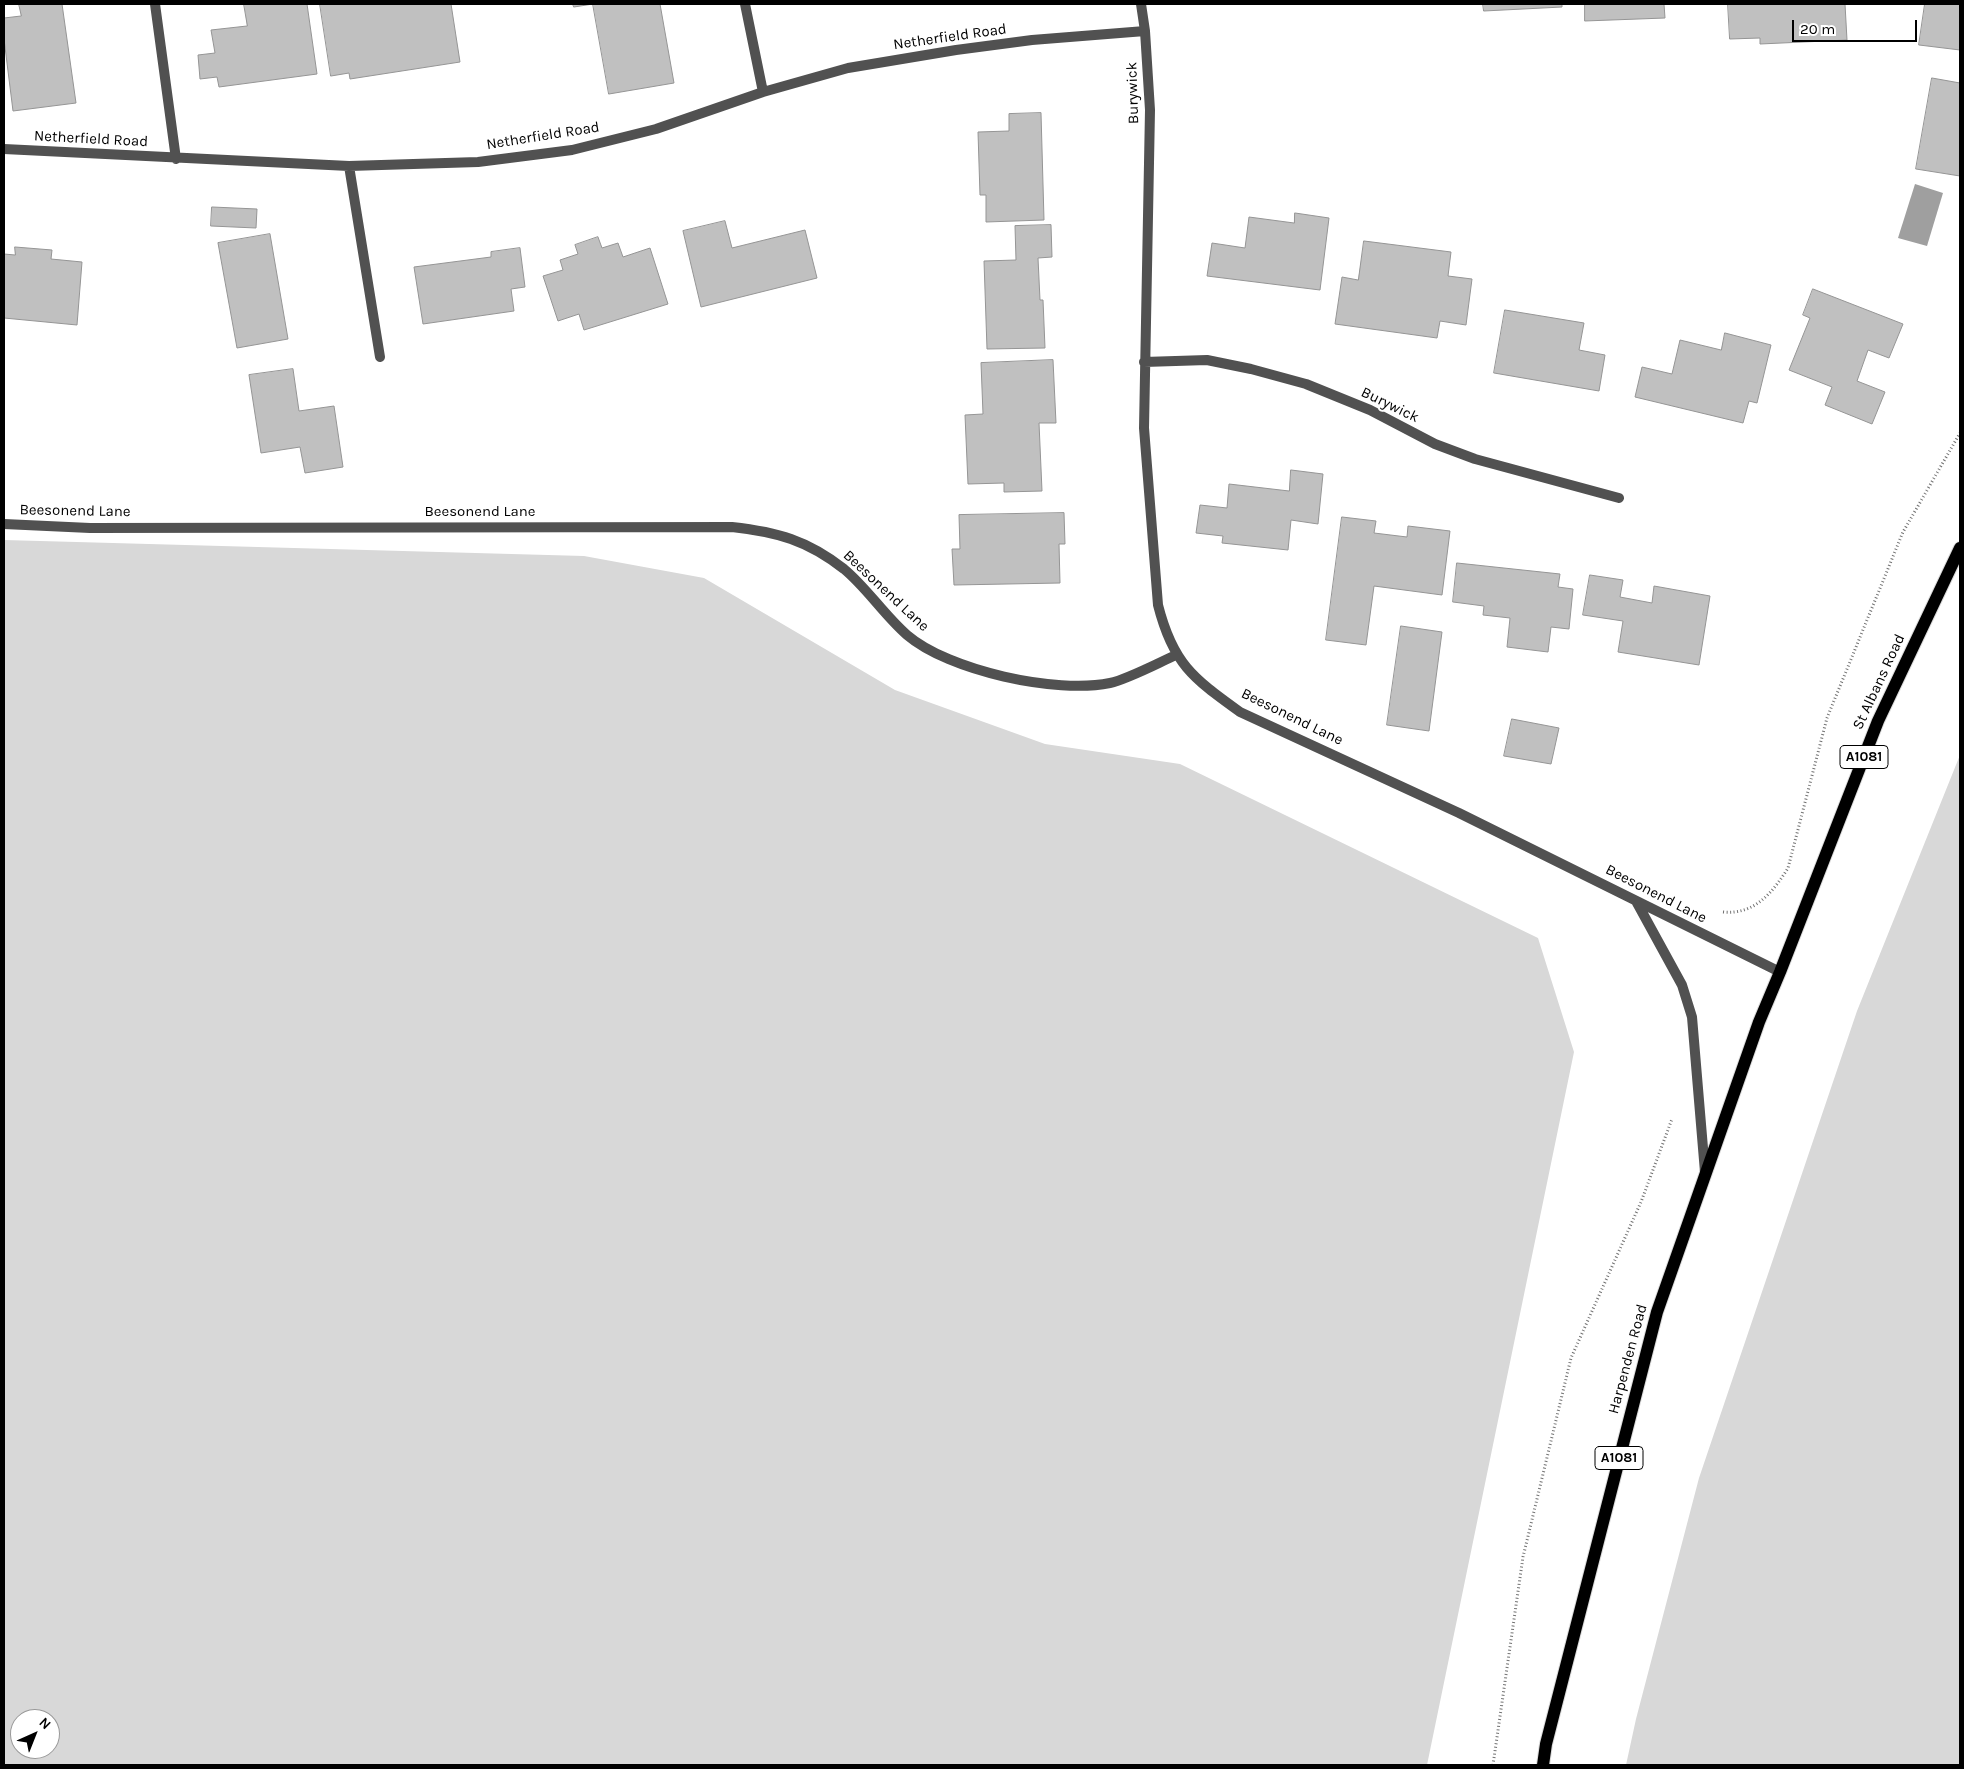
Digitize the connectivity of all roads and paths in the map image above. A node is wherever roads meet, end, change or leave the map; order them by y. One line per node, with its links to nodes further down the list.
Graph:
1 (155, 4): 7 (street)
2 (745, 4): 5 (street)
3 (1141, 4): 4 (street, Burywick)
4 (1145, 31): 5 (street, Netherfield Road); 10 (street, Burywick)
5 (764, 92): 8 (street, Netherfield Road)
6 (4, 149): 7 (street, Netherfield Road)
7 (176, 158): 8 (street, Netherfield Road)
8 (349, 166): 9 (street)
9 (380, 357)
10 (1144, 362): 12 (street, Burywick); 15 (street, Burywick)
11 (1960, 433): 17 (path)
12 (1619, 498)
13 (4, 524): 15 (street, Beesonend Lane)
14 (1960, 548): 18 (main road, St Albans Road / A1081)
15 (1176, 655): 16 (street, Beesonend Lane)
16 (1635, 900): 18 (street, Beesonend Lane); 20 (street)
17 (1716, 911)
18 (1780, 972): 20 (main road, Harpenden Road / A1081)
19 (1674, 1110): 21 (path)
20 (1705, 1176): 22 (main road, Harpenden Road / A1081)
21 (1493, 1765)
22 (1543, 1765)

